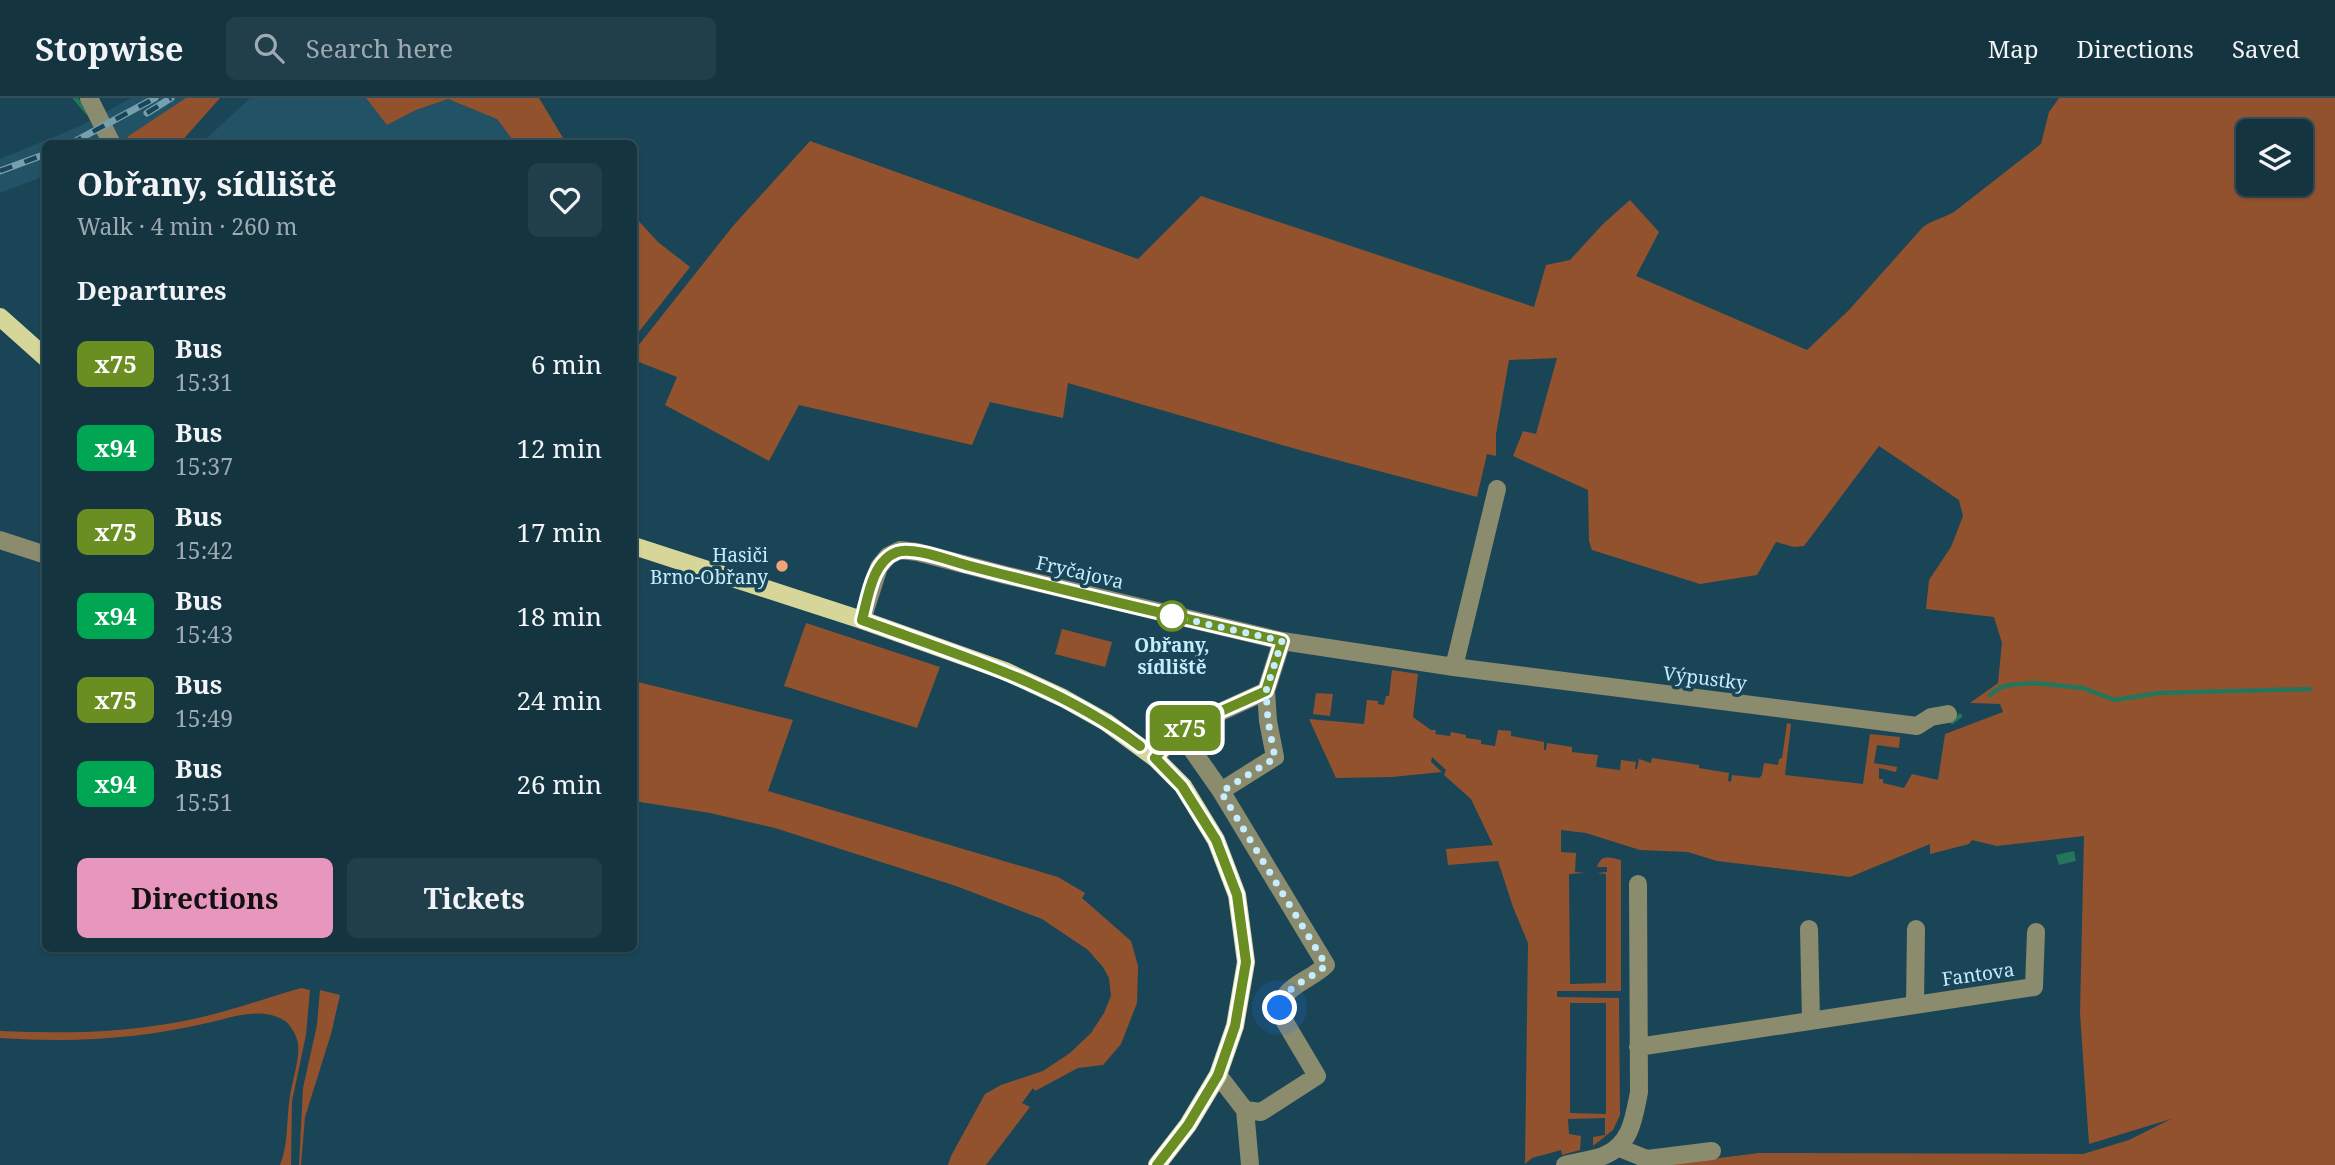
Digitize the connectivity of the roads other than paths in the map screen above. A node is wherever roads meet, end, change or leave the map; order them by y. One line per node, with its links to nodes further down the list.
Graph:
1 (89, 98): 2 (street)
2 (110, 140)
3 (0, 317): 4 (main road)
4 (42, 354)
5 (1497, 489): 11 (street)
6 (0, 540): 8 (street)
7 (637, 547): 9 (main road)
8 (42, 554)
9 (862, 620): 10 (street, Fryčajova); 15 (main road)
10 (1282, 641): 11 (street, Výpustky); 12 (street)
11 (1454, 667): 13 (street, Výpustky)
12 (1266, 691): 14 (street); 16 (street)
13 (1948, 714)
14 (1179, 730): 15 (street); 16 (street)
15 (1155, 758): 24 (main road)
16 (1221, 792): 25 (street)
17 (1638, 884): 23 (street)
18 (1809, 929): 22 (street)
19 (1916, 929): 21 (street, Fantova)
20 (2036, 932): 21 (street, Fantova)
21 (1915, 1004): 22 (street, Fantova)
22 (1811, 1020): 23 (street, Fantova)
23 (1638, 1047): 26 (street)
24 (1218, 1075): 25 (street); 28 (main road)
25 (1245, 1110): 29 (street)
26 (1617, 1147): 27 (street); 30 (street)
27 (1712, 1151)
28 (1157, 1165)
29 (1250, 1165)
30 (1565, 1165)

